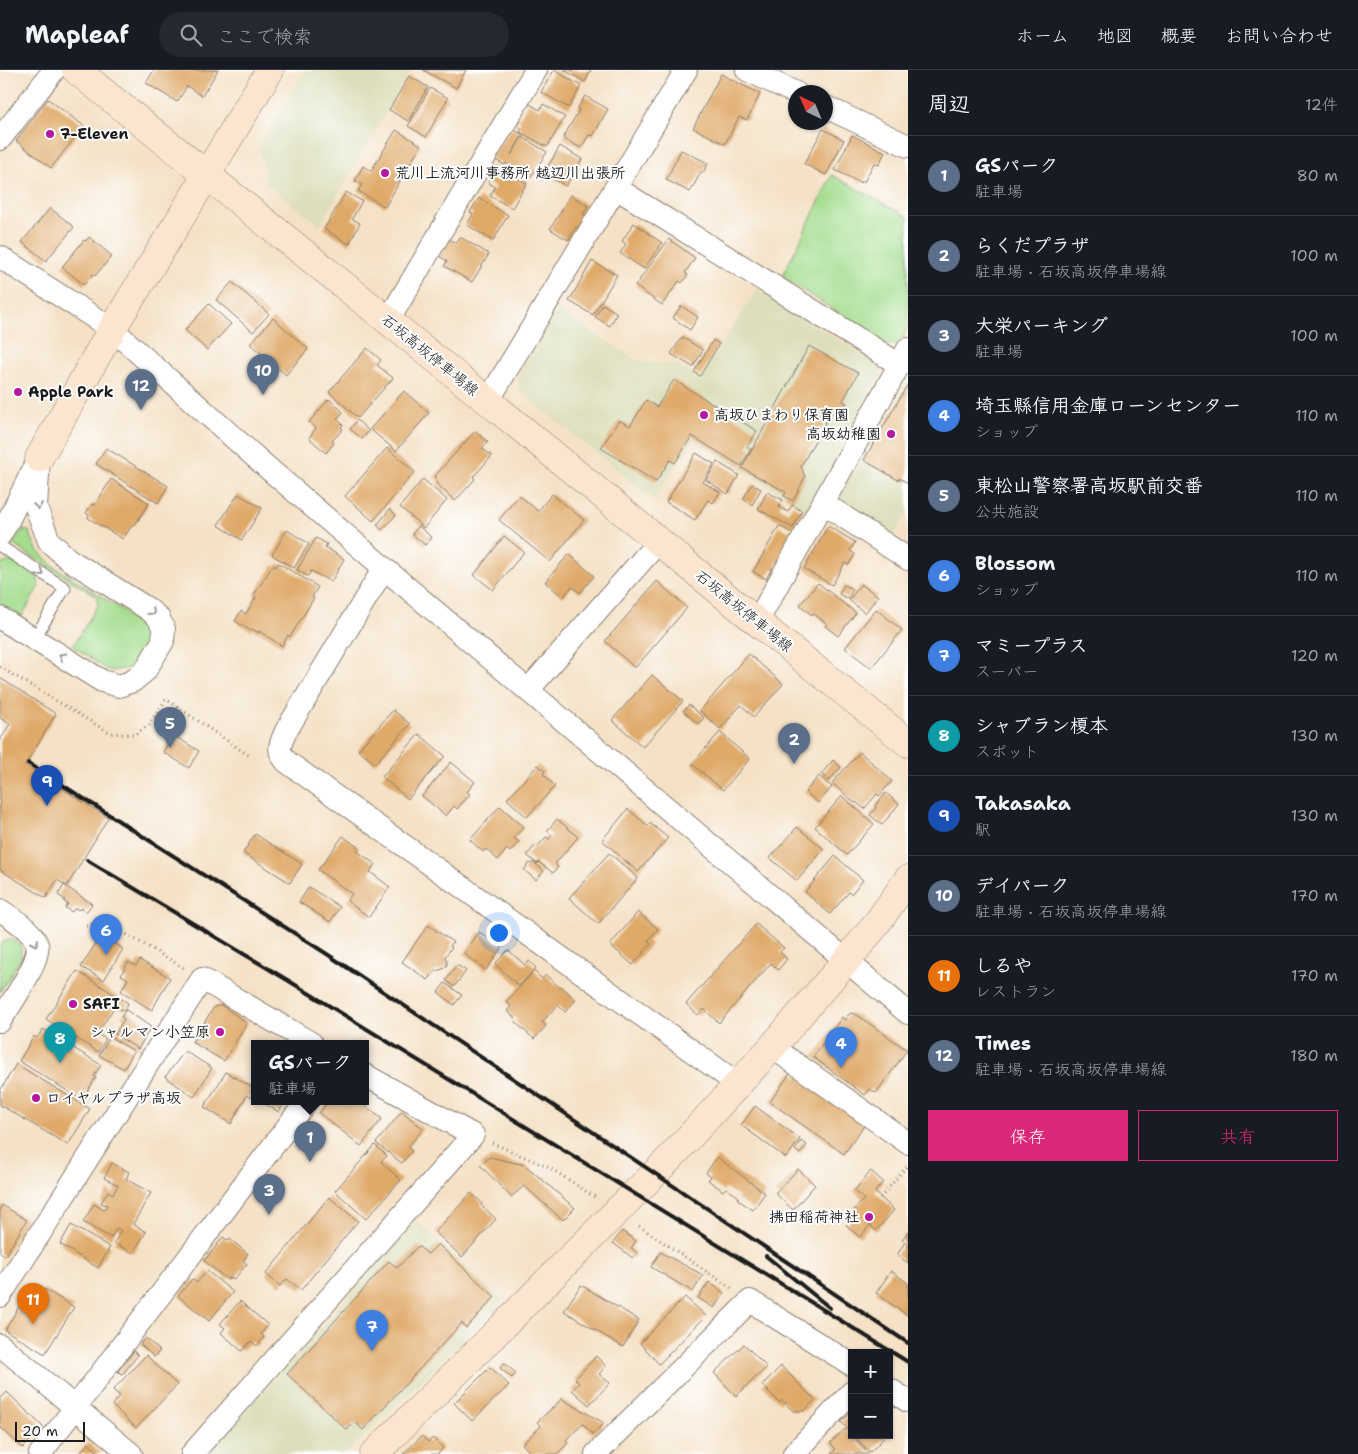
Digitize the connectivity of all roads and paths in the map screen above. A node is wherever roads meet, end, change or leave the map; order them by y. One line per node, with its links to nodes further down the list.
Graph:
1 (54, 70): 9 (street)
2 (76, 70): 11 (main road, 石坂高坂停車場線)
3 (270, 70): 11 (main road)
4 (536, 70): 14 (street)
5 (686, 70): 12 (street)
6 (747, 70): 7 (street)
7 (788, 89)
8 (833, 110): 10 (street)
9 (0, 139)
10 (908, 146)
11 (207, 175): 14 (main road, 石坂高坂停車場線); 15 (main road)
12 (616, 188): 16 (street); 17 (street)
13 (0, 257): 15 (street)
14 (388, 321): 17 (main road, 石坂高坂停車場線)
15 (112, 329): 18 (main road); 24 (street)
16 (904, 357): 19 (street)
17 (488, 401): 21 (main road, 石坂高坂停車場線)
18 (38, 458): 20 (street); 27 (street, one-way to 27)
19 (823, 503): 23 (street); 26 (street)
20 (0, 534)
21 (659, 541): 26 (main road, 石坂高坂停車場線); 29 (street)
22 (0, 546): 27 (lane, one-way to 27)
23 (908, 559)
24 (384, 568): 29 (street); 42 (street)
25 (0, 618): 27 (street)
26 (757, 622): 30 (main road, 石坂高坂停車場線)
27 (34, 639)
28 (0, 667): 31 (path)
29 (528, 690): 35 (street)
30 (908, 743)
31 (251, 757)
32 (908, 880): 35 (main road)
33 (1, 914): 38 (street, one-way to 38)
34 (86, 926): 36 (path)
35 (846, 961): 37 (street); 40 (main road)
36 (202, 979): 39 (street); 50 (street)
37 (908, 1013)
38 (0, 1020)
39 (305, 1040)
40 (772, 1046): 42 (main road); 45 (street)
41 (369, 1077): 44 (street)
42 (738, 1084): 61 (main road)
43 (304, 1105): 57 (street)
44 (473, 1135): 48 (path); 60 (street)
45 (908, 1143)
46 (908, 1165): 47 (path)
47 (880, 1198)
48 (597, 1199)
49 (638, 1226): 51 (path)
50 (0, 1296)
51 (750, 1301): 53 (street); 62 (street)
52 (0, 1346): 57 (street)
53 (848, 1362)
54 (893, 1392): 56 (street)
55 (850, 1394): 63 (street)
56 (908, 1401)
57 (75, 1407): 58 (street); 59 (street)
58 (40, 1454)
59 (131, 1454)
60 (192, 1454)
61 (374, 1454)
62 (596, 1454)
63 (794, 1454)

